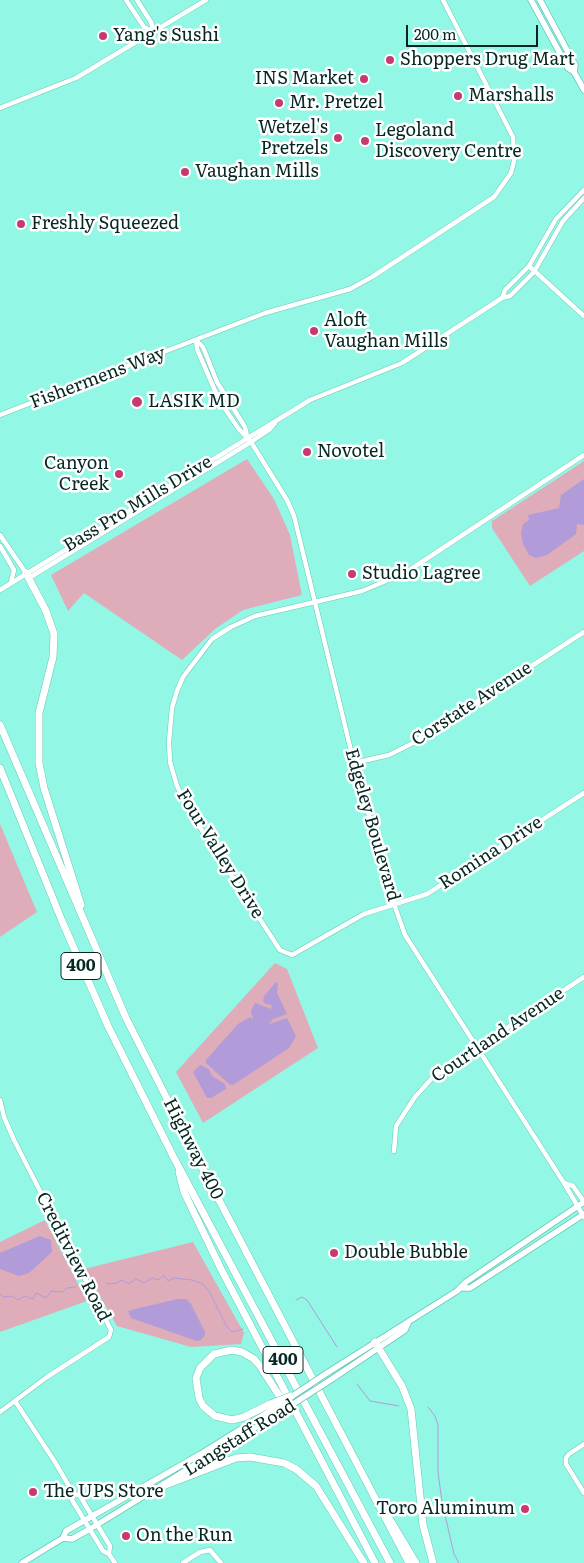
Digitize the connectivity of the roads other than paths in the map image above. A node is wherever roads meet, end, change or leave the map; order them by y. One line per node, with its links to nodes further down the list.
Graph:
1 (126, 0): 7 (street)
2 (137, 0): 7 (street)
3 (206, 0): 7 (street)
4 (443, 0): 17 (street, Fishermens Way)
5 (531, 0): 8 (main road)
6 (540, 0): 8 (main road)
7 (154, 32): 10 (street)
8 (574, 72): 9 (main road)
9 (584, 90)
10 (0, 108)
11 (584, 190): 13 (street, Bass Pro Mills Drive)
12 (584, 198): 14 (street, Bass Pro Mills Drive)
13 (529, 266): 14 (street); 15 (street, Bass Pro Mills Drive)
14 (534, 272): 15 (street, Bass Pro Mills Drive); 16 (street)
15 (502, 298): 19 (street, Bass Pro Mills Drive)
16 (584, 316)
17 (196, 340): 18 (street, Fishermens Way); 19 (street, Edgeley Boulevard)
18 (0, 415)
19 (249, 440): 23 (street, Bass Pro Mills Drive); 26 (street, Edgeley Boulevard)
20 (584, 455): 26 (street, Four Valley Drive)
21 (0, 535): 23 (street)
22 (0, 546): 24 (street)
23 (27, 575): 24 (street, Bass Pro Mills Drive); 33 (highway)
24 (10, 582): 25 (street, Bass Pro Mills Drive)
25 (0, 590)
26 (314, 602): 29 (street, Edgeley Boulevard); 32 (street, Four Valley Drive)
27 (584, 632): 29 (street, Corstate Avenue)
28 (0, 725): 33 (highway, Highway 400 / 400)
29 (354, 763): 32 (street, Edgeley Boulevard)
30 (0, 768): 38 (highway, Highway 400 / 400)
31 (584, 793): 32 (street, Romina Drive)
32 (394, 904): 35 (street, Edgeley Boulevard)
33 (83, 917): 54 (highway, Highway 400 / 400)
34 (584, 977): 35 (street, Courtland Avenue)
35 (476, 1047): 37 (street, Courtland Avenue); 39 (street, Edgeley Boulevard)
36 (0, 1100): 46 (street, Creditview Road)
37 (394, 1151)
38 (174, 1158): 48 (highway); 67 (highway, Highway 400 / 400)
39 (564, 1183): 40 (street, Edgeley Boulevard); 41 (street, Edgeley Boulevard)
40 (584, 1202): 41 (main road, Langstaff Road)
41 (578, 1207): 42 (street, Edgeley Boulevard); 43 (main road, Langstaff Road)
42 (584, 1216): 43 (main road, Langstaff Road)
43 (463, 1288): 44 (main road, Langstaff Road)
44 (377, 1345): 45 (main road, Langstaff Road, bridge); 47 (main road, Langstaff Road, bridge); 70 (highway)
45 (291, 1396): 47 (highway, bridge)
46 (15, 1401): 49 (street, Creditview Road); 52 (street)
47 (273, 1409): 48 (highway); 51 (main road, Langstaff Road); 55 (main road, Langstaff Road)
48 (294, 1411): 66 (highway)
49 (0, 1412)
50 (584, 1444): 53 (street)
51 (163, 1486): 57 (main road, Langstaff Road); 65 (highway)
52 (73, 1493): 55 (street); 56 (street)
53 (584, 1493)
54 (384, 1513): 68 (highway, Highway 400 / 400); 69 (highway)
55 (91, 1517): 56 (main road, Langstaff Road); 57 (street)
56 (85, 1520): 58 (street); 59 (main road, Langstaff Road)
57 (96, 1525): 58 (main road, Langstaff Road); 60 (street)
58 (90, 1529): 59 (main road, Langstaff Road); 60 (street)
59 (63, 1538): 61 (main road, Langstaff Road)
60 (109, 1554): 62 (street)
61 (22, 1563)
62 (114, 1563)
63 (183, 1563): 64 (street)
64 (221, 1563)
65 (364, 1563)
66 (375, 1563)
67 (390, 1563)
68 (409, 1563)
69 (416, 1563)
70 (433, 1563)

